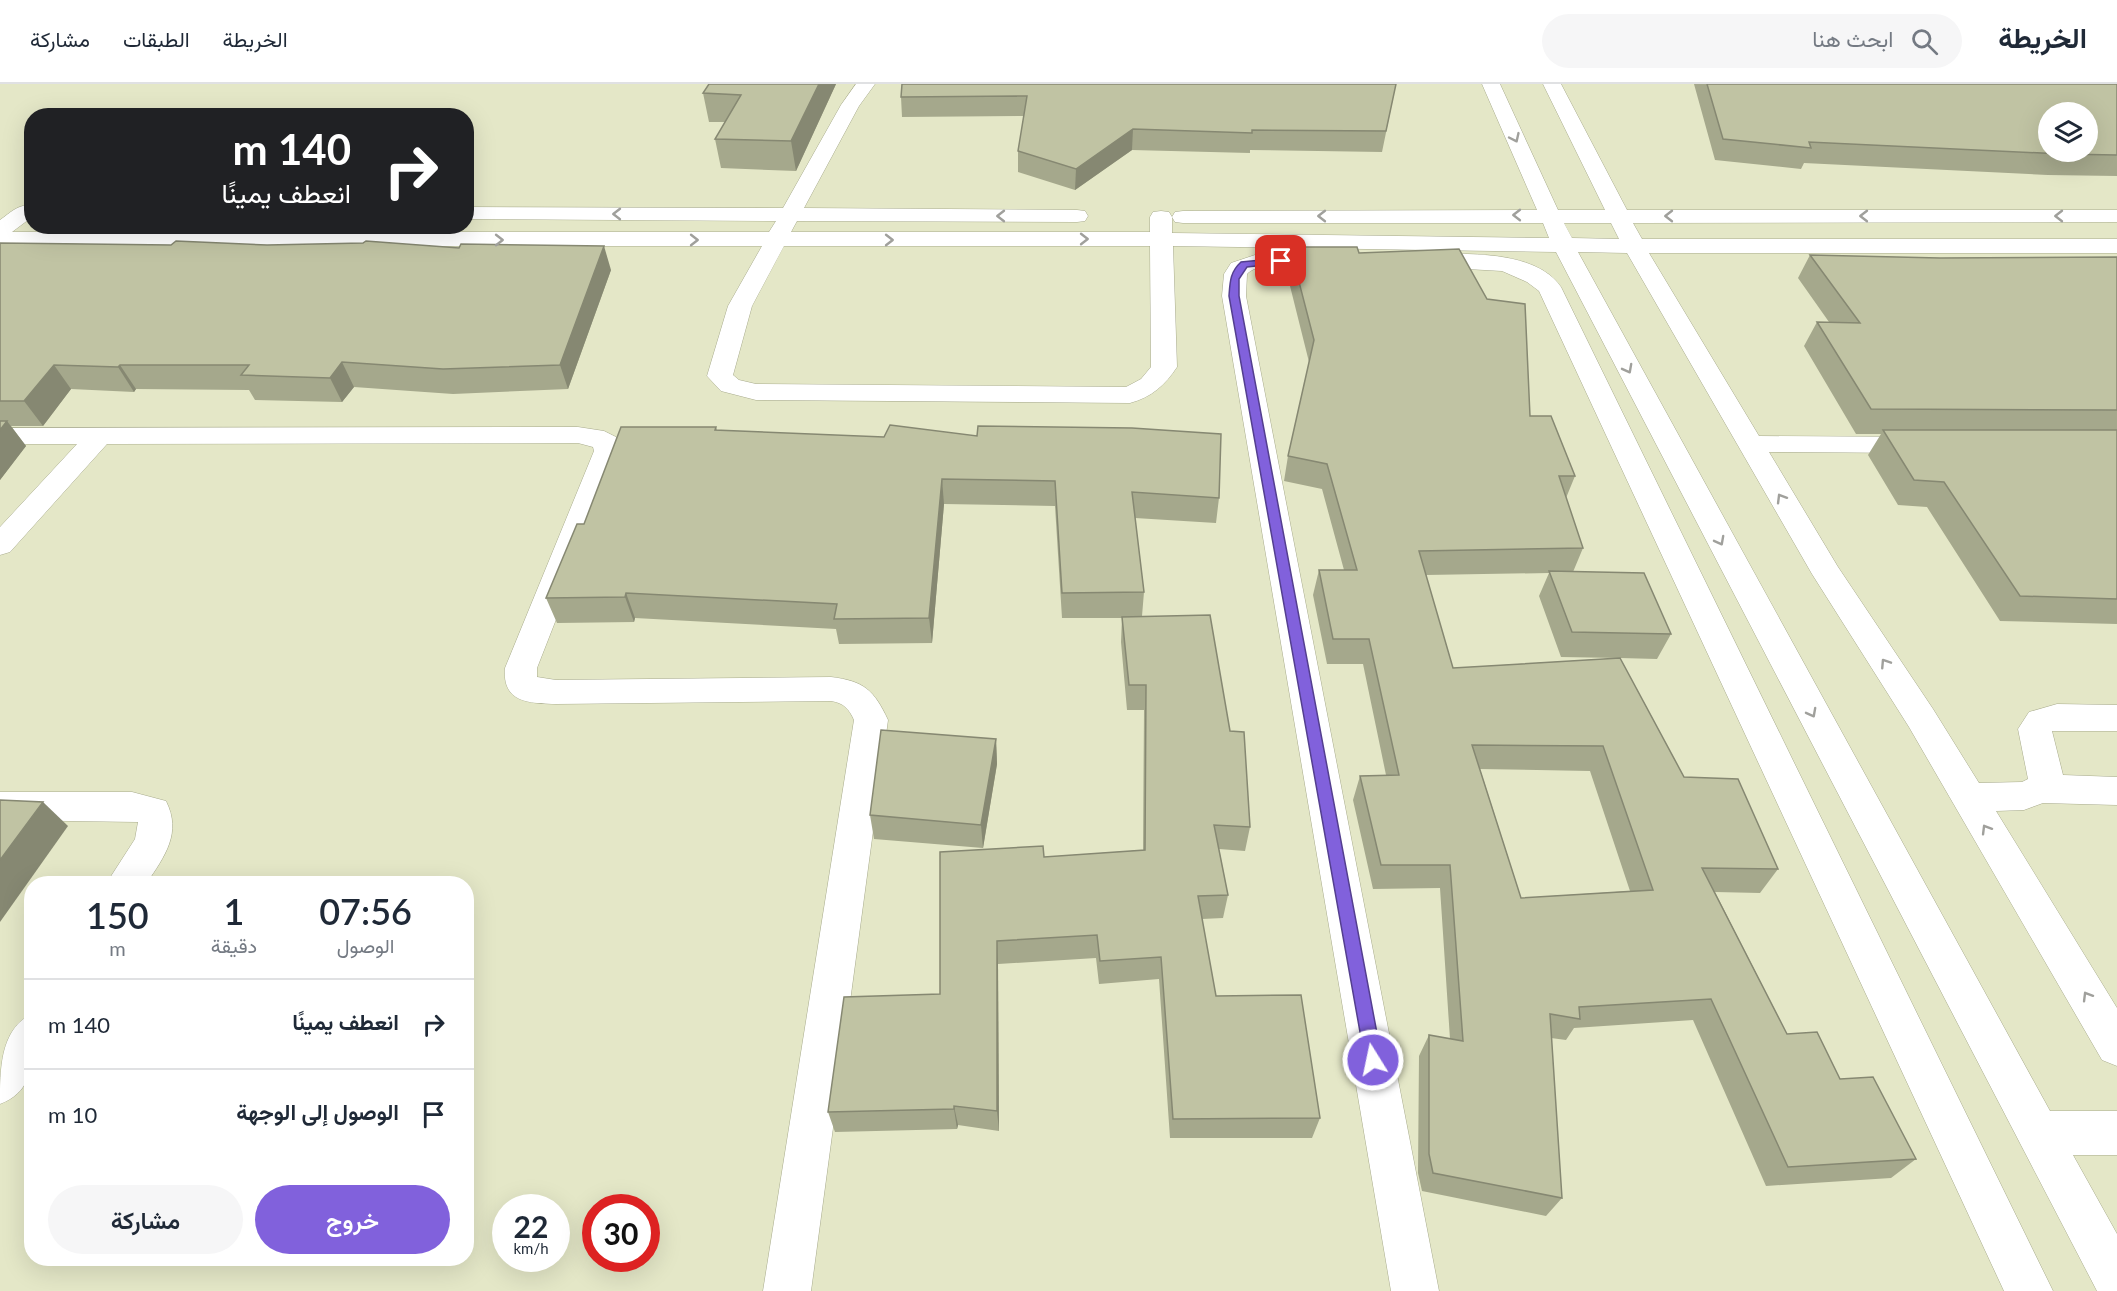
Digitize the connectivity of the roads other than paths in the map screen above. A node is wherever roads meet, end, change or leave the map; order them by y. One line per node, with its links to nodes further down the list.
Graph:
1 (866, 84): 8 (street)
2 (1491, 84): 13 (street, one-way to 13)
3 (1552, 84): 9 (street)
4 (0, 211): 5 (street)
5 (24, 211)
6 (474, 213): 8 (street, one-way to 6)
7 (24, 214): 14 (street)
8 (791, 215): 11 (street, one-way to 8); 16 (street)
9 (1618, 216): 10 (street, one-way to 9); 13 (street); 17 (street)
10 (2117, 216)
11 (1101, 217)
12 (1153, 224): 13 (street, one-way to 12); 16 (street, one-way to 12); 16 (street); 19 (street)
13 (1557, 230): 17 (street); 19 (street); 21 (street)
14 (0, 231)
15 (0, 239): 16 (street, one-way to 16)
16 (774, 240)
17 (1634, 246): 18 (street); 24 (street)
18 (2117, 246)
19 (1371, 251): 20 (street); 40 (street)
20 (1566, 324): 21 (street); 41 (street)
21 (1605, 325): 36 (street, one-way to 36)
22 (0, 436): 23 (street)
23 (99, 436): 26 (street); 39 (street)
24 (1750, 444): 25 (street); 30 (street, one-way to 24)
25 (1939, 445)
26 (0, 545)
27 (2117, 718): 28 (street)
28 (2041, 789): 29 (street); 30 (street)
29 (2117, 791)
30 (1968, 798): 34 (street, one-way to 30)
31 (0, 806): 32 (street)
32 (130, 876)
33 (24, 1046): 35 (street)
34 (2117, 1047)
35 (0, 1084)
36 (2039, 1133): 37 (street); 38 (street)
37 (2117, 1133)
38 (2117, 1281)
39 (787, 1291)
40 (1415, 1291)
41 (2028, 1291)

